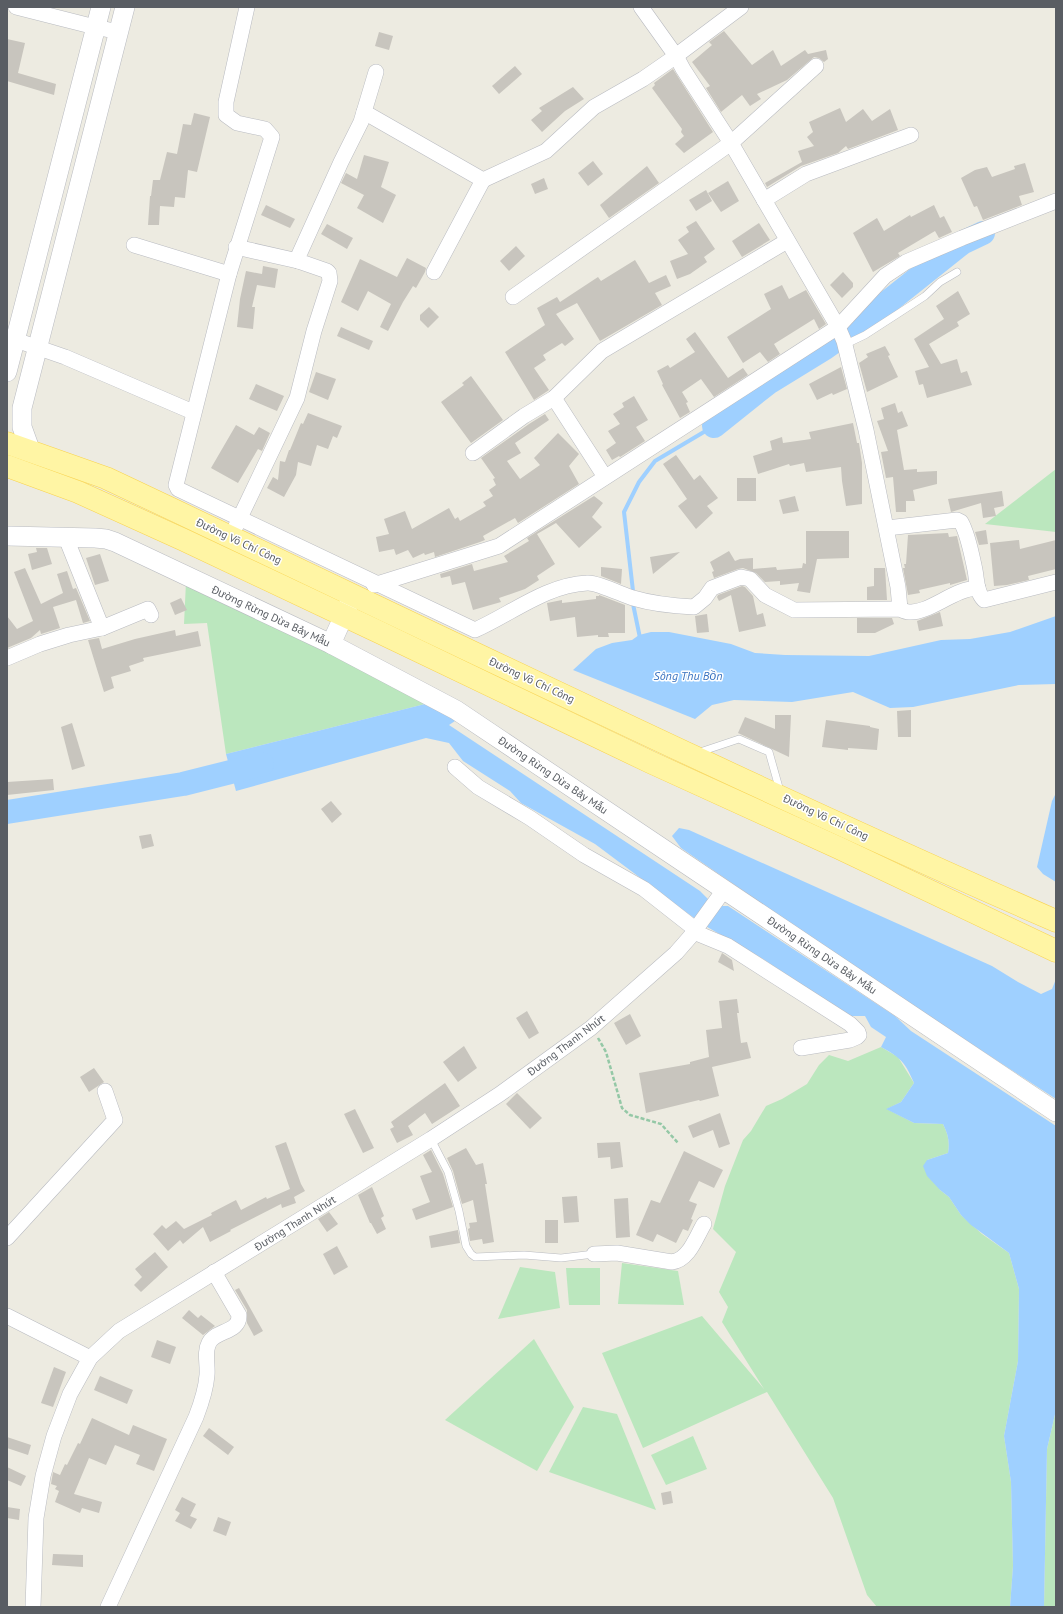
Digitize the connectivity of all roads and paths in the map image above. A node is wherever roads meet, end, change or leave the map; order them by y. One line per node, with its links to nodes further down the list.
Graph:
1 (16, 7): 7 (street)
2 (101, 7): 7 (street)
3 (125, 7): 8 (street)
4 (247, 7): 20 (street)
5 (641, 7): 9 (street)
6 (741, 7): 9 (street)
7 (95, 27): 8 (street); 26 (street)
8 (119, 32): 28 (street)
9 (676, 56): 14 (street); 15 (street)
10 (816, 66): 14 (street)
11 (376, 72): 12 (street)
12 (364, 112): 15 (street); 21 (street)
13 (911, 134): 16 (street)
14 (731, 143): 16 (street); 25 (street)
15 (483, 180): 22 (street)
16 (764, 200): 18 (street)
17 (1056, 201): 27 (street)
18 (787, 241): 27 (street); 30 (street)
19 (134, 245): 24 (street)
20 (236, 247): 21 (street); 24 (street)
21 (298, 260): 37 (street)
22 (434, 272)
23 (957, 272): 27 (lane)
24 (229, 274): 31 (street)
25 (513, 298)
26 (11, 338): 28 (street); 29 (street)
27 (842, 338): 36 (street); 38 (street)
28 (38, 347): 31 (street); 33 (street)
29 (7, 372)
30 (554, 398): 34 (street); 36 (street)
31 (193, 412): 37 (street)
32 (7, 443): 33 (main road, Đường Võ Chí Công)
33 (32, 452): 37 (main road, Đường Võ Chí Công)
34 (473, 453)
35 (7, 466): 47 (main road, Đường Võ Chí Công)
36 (605, 477): 42 (street)
37 (235, 528): 42 (street); 44 (main road, Đường Võ Chí Công)
38 (887, 528): 43 (street); 45 (street)
39 (7, 536): 40 (street, Đường Rừng Dừa Bảy Mẫu)
40 (66, 538): 48 (street); 49 (street, Đường Rừng Dừa Bảy Mẫu)
41 (1056, 582): 43 (street)
42 (377, 583): 44 (street); 45 (street)
43 (978, 588): 45 (street)
44 (353, 596): 47 (street); 51 (main road, Đường Võ Chí Công)
45 (900, 609)
46 (151, 615): 48 (street)
47 (345, 616): 49 (street); 57 (main road, Đường Võ Chí Công)
48 (102, 628): 50 (street)
49 (331, 644): 54 (street, Đường Rừng Dừa Bảy Mẫu)
50 (7, 658)
51 (691, 755): 53 (main road, Đường Võ Chí Công); 53 (lane)
52 (455, 767): 56 (street)
53 (781, 797): 55 (main road, Đường Võ Chí Công)
54 (722, 893): 56 (street, Đường Thanh Nhứt); 61 (street, Đường Rừng Dừa Bảy Mẫu)
55 (1056, 921)
56 (696, 928): 58 (street, Đường Thanh Nhứt); 59 (street)
57 (1054, 950)
58 (591, 1028): 62 (street, Đường Thanh Nhứt); 63 (path)
59 (801, 1048)
60 (105, 1091): 65 (street)
61 (1056, 1112)
62 (431, 1139): 66 (lane); 67 (street, Đường Thanh Nhứt)
63 (678, 1143)
64 (704, 1224): 66 (street)
65 (7, 1238)
66 (594, 1254)
67 (214, 1272): 69 (street, Đường Thanh Nhứt); 71 (street)
68 (7, 1316): 69 (street)
69 (90, 1358): 70 (street, Đường Thanh Nhứt)
70 (33, 1607)
71 (108, 1607)

